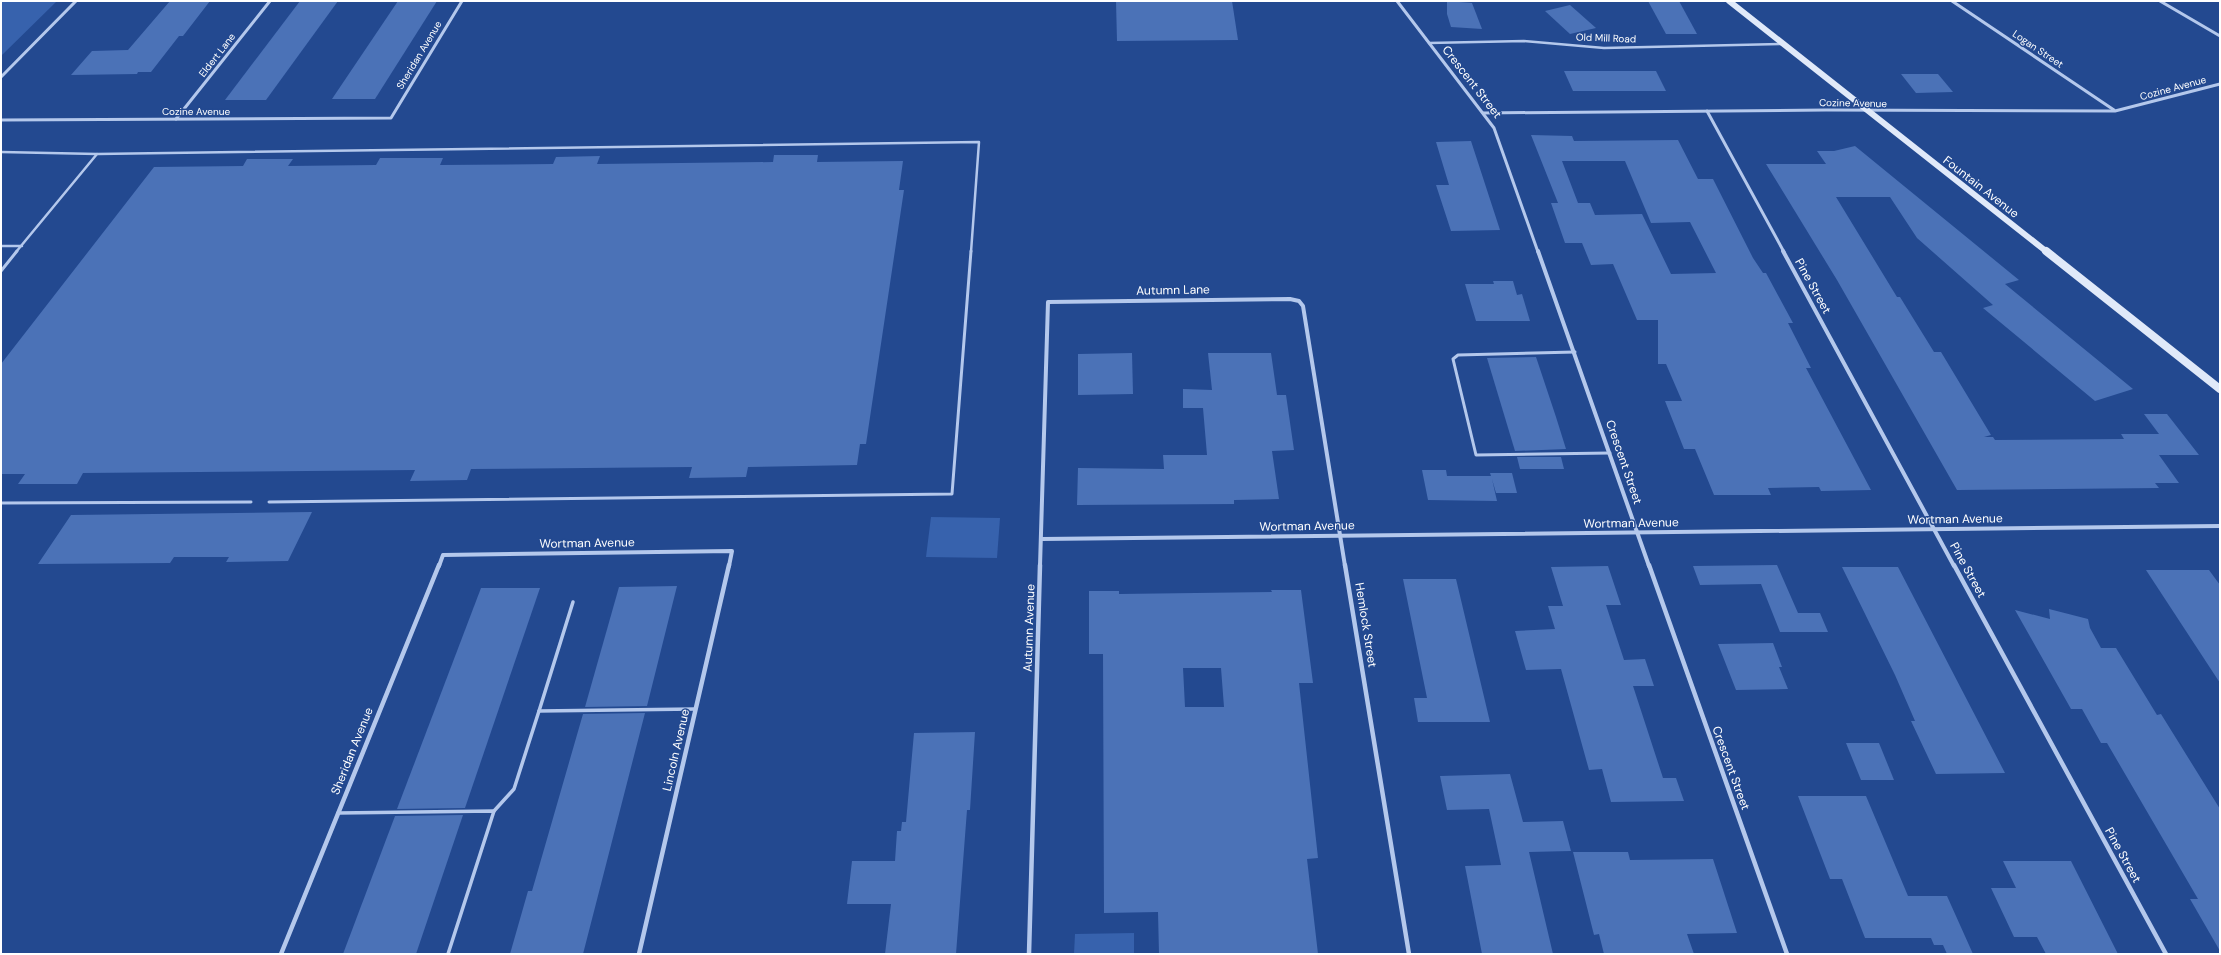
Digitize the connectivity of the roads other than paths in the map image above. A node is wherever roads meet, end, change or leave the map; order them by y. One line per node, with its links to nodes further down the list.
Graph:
1 (76, 1): 11 (street)
2 (270, 1): 18 (street, Eldert Lane)
3 (462, 1): 17 (street, Sheridan Avenue)
4 (1397, 1): 9 (street, Crescent Street)
5 (1729, 1): 10 (main road, Fountain Avenue)
6 (1952, 1): 15 (street, Logan Street)
7 (2160, 1): 8 (street)
8 (2220, 36)
9 (1429, 43): 10 (lane, Old Mill Road); 16 (street, Crescent Street)
10 (1782, 44): 14 (main road, Fountain Avenue)
11 (1, 77)
12 (2220, 84): 15 (street, Cozine Avenue)
13 (1707, 111): 14 (street, Cozine Avenue); 16 (street, Cozine Avenue); 34 (street, Pine Street)
14 (1868, 111): 15 (street, Cozine Avenue); 28 (main road, Fountain Avenue)
15 (2115, 111)
16 (1483, 113): 27 (street, Crescent Street)
17 (391, 118): 18 (street, Cozine Avenue)
18 (176, 119): 19 (street, Cozine Avenue)
19 (1, 120)
20 (1, 152): 21 (lane)
21 (97, 154): 23 (lane); 31 (lane)
22 (1, 246): 23 (lane)
23 (22, 246): 24 (lane)
24 (1, 271)
25 (1299, 301): 26 (street, Autumn Lane); 36 (street, Hemlock Street)
26 (1048, 302): 37 (street, Autumn Avenue)
27 (1574, 352): 29 (street, Crescent Street); 29 (lane)
28 (2220, 389)
29 (1610, 453): 35 (street, Crescent Street)
30 (251, 502): 32 (lane)
31 (268, 502)
32 (1, 503)
33 (2220, 526): 34 (street, Wortman Avenue)
34 (1934, 529): 35 (street, Wortman Avenue); 51 (street, Pine Street)
35 (1638, 533): 36 (street, Wortman Avenue); 50 (street, Crescent Street)
36 (1341, 536): 37 (street, Wortman Avenue); 49 (street, Hemlock Street)
37 (1042, 539): 48 (street, Autumn Avenue)
38 (732, 551): 39 (street, Wortman Avenue); 41 (street, Lincoln Avenue)
39 (443, 556): 44 (street, Sheridan Avenue)
40 (573, 602): 42 (lane)
41 (695, 709): 42 (lane); 47 (street, Lincoln Avenue)
42 (539, 711): 43 (lane)
43 (494, 811): 44 (lane); 46 (lane)
44 (338, 813): 45 (street, Sheridan Avenue)
45 (281, 954)
46 (448, 954)
47 (638, 954)
48 (1029, 954)
49 (1409, 954)
50 (1787, 954)
51 (2166, 954)

